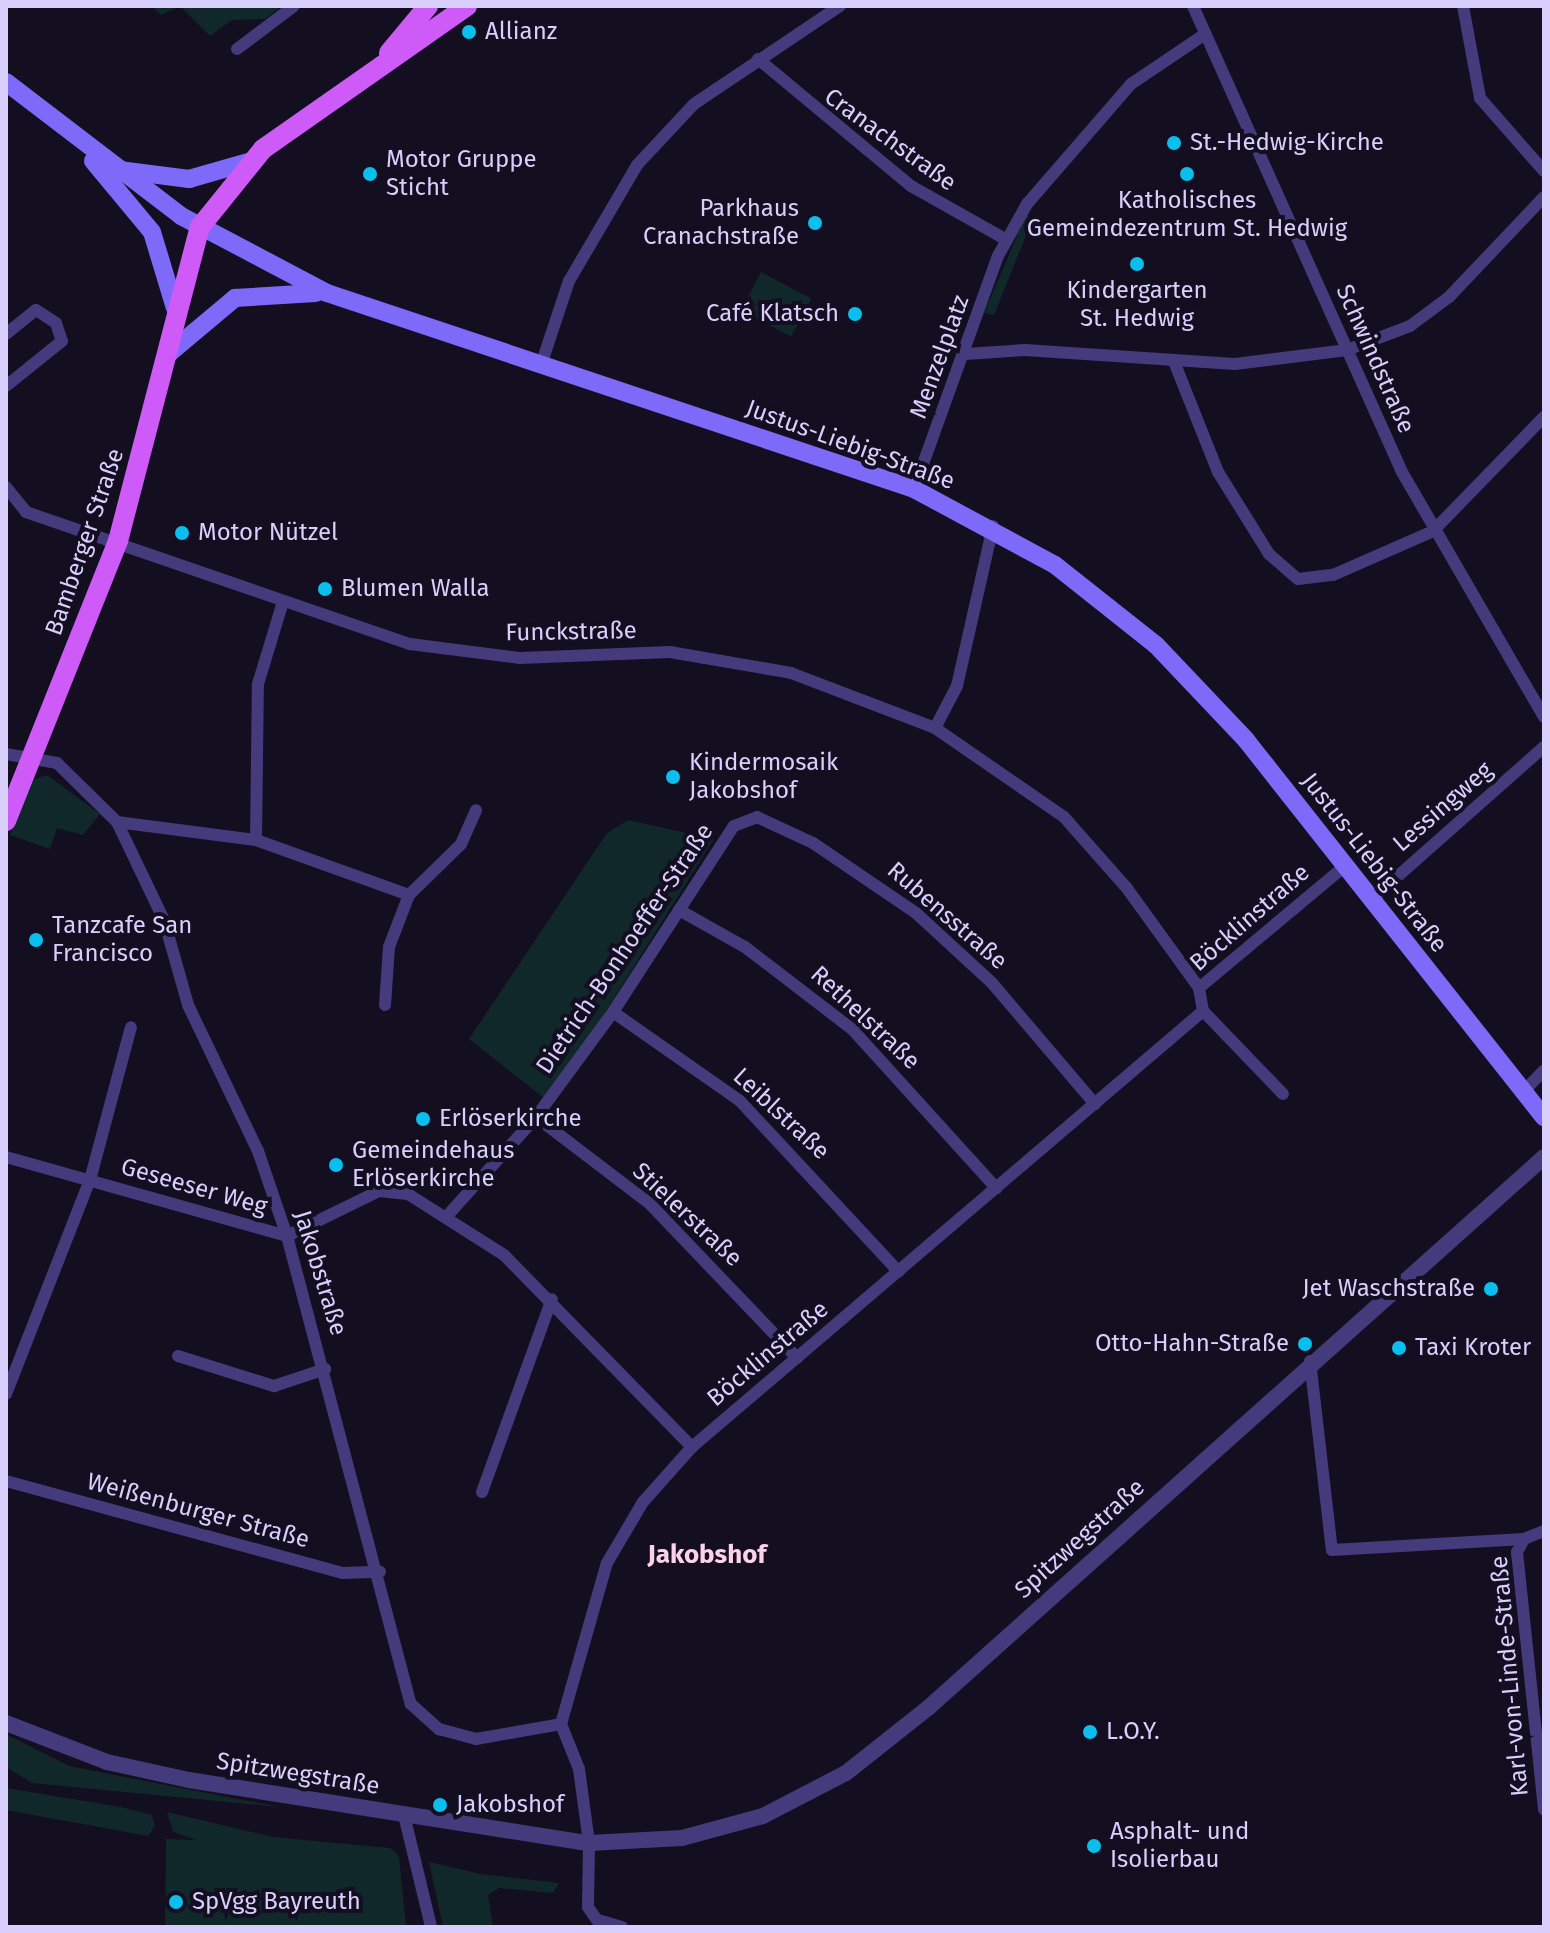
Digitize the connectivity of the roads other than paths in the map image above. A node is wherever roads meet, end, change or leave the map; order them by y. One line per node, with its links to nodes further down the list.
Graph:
1 (294, 6): 8 (street)
2 (428, 6): 10 (main road)
3 (467, 6): 10 (main road)
4 (840, 6): 9 (street)
5 (1193, 6): 7 (street, Schwindstraße)
6 (1463, 6): 15 (street)
7 (1205, 34): 18 (street, Menzelplatz); 22 (street, Schwindstraße)
8 (237, 49)
9 (758, 59): 18 (street, Cranachstraße); 26 (street)
10 (381, 62): 13 (main road, Bamberger Straße)
11 (6, 82): 12 (main road)
12 (82, 146): 14 (main road); 20 (main road)
13 (248, 162): 14 (main road); 17 (main road, Bamberger Straße)
14 (112, 169): 17 (main road)
15 (1544, 171)
16 (1544, 197): 22 (street)
17 (200, 227): 19 (main road); 20 (main road, Bamberger Straße)
18 (1007, 240): 23 (street, Menzelplatz)
19 (327, 293): 24 (main road); 26 (main road, Justus-Liebig-Straße)
20 (175, 308): 24 (main road, Bamberger Straße)
21 (6, 334): 27 (street)
22 (1347, 350): 25 (street); 32 (street, Schwindstraße)
23 (966, 354): 25 (street); 30 (street, Menzelplatz)
24 (167, 355): 33 (main road, Bamberger Straße)
25 (1175, 364): 32 (street)
26 (541, 365): 30 (main road, Justus-Liebig-Straße)
27 (6, 386)
28 (1544, 417): 32 (street)
29 (6, 487): 33 (street, Funckstraße)
30 (914, 489): 31 (main road, Justus-Liebig-Straße)
31 (993, 526): 36 (street); 45 (main road, Justus-Liebig-Straße)
32 (1433, 531): 35 (street, Schwindstraße)
33 (118, 541): 34 (street, Funckstraße); 39 (main road, Bamberger Straße)
34 (282, 605): 36 (street, Funckstraße); 44 (street)
35 (1544, 717)
36 (935, 728): 49 (street, Funckstraße)
37 (1544, 747): 47 (street, Lessingweg)
38 (6, 754): 39 (street)
39 (34, 755): 41 (main road, Bamberger Straße); 42 (street, Jakobstraße)
40 (476, 810): 46 (street)
41 (6, 821)
42 (117, 822): 44 (street); 65 (street, Jakobstraße)
43 (734, 826): 48 (street, Dietrich-Bonhoeffer-Straße); 57 (street, Rubensstraße)
44 (256, 840): 46 (street)
45 (1345, 866): 47 (main road, Justus-Liebig-Straße); 49 (street, Böcklinstraße)
46 (409, 895): 50 (street)
47 (1372, 899): 55 (main road, Justus-Liebig-Straße)
48 (679, 910): 52 (street, Dietrich-Bonhoeffer-Straße); 63 (street, Rethelstraße)
49 (1199, 988): 51 (street, Böcklinstraße)
50 (385, 1005)
51 (1203, 1011): 56 (street, Böcklinstraße); 57 (street, Böcklinstraße)
52 (613, 1012): 58 (street, Dietrich-Bonhoeffer-Straße); 66 (street, Leiblstraße)
53 (131, 1027): 62 (street, Geseeser Weg)
54 (1544, 1070): 55 (street)
55 (1524, 1091): 59 (main road, Justus-Liebig-Straße)
56 (1283, 1094)
57 (1095, 1104): 63 (street, Böcklinstraße)
58 (536, 1117): 64 (street, Dietrich-Bonhoeffer-Straße); 69 (street, Stielerstraße)
59 (1544, 1117)
60 (6, 1157): 62 (street, Geseeser Weg)
61 (1544, 1157): 70 (street, Spitzwegstraße)
62 (90, 1180): 65 (street, Geseeser Weg); 72 (street)
63 (996, 1188): 66 (street, Böcklinstraße)
64 (447, 1216): 65 (street); 67 (street)
65 (287, 1236): 71 (street, Jakobstraße)
66 (899, 1272): 69 (street, Böcklinstraße)
67 (552, 1299): 73 (street); 75 (street)
68 (178, 1356): 71 (street)
69 (797, 1358): 73 (street, Böcklinstraße)
70 (1310, 1361): 77 (street); 83 (street, Spitzwegstraße)
71 (325, 1369): 78 (street, Jakobstraße)
72 (6, 1394)
73 (692, 1447): 80 (street, Böcklinstraße)
74 (6, 1481): 78 (street, Weißenburger Straße)
75 (482, 1492)
76 (1544, 1531): 77 (street)
77 (1524, 1539): 81 (street, Karl-von-Linde-Straße)
78 (380, 1572): 80 (street, Jakobstraße)
79 (6, 1723): 82 (street, Spitzwegstraße)
80 (561, 1724): 83 (street)
81 (1544, 1810)
82 (404, 1815): 83 (street, Spitzwegstraße); 84 (street)
83 (589, 1843): 85 (street)
84 (431, 1927)
85 (622, 1927)

